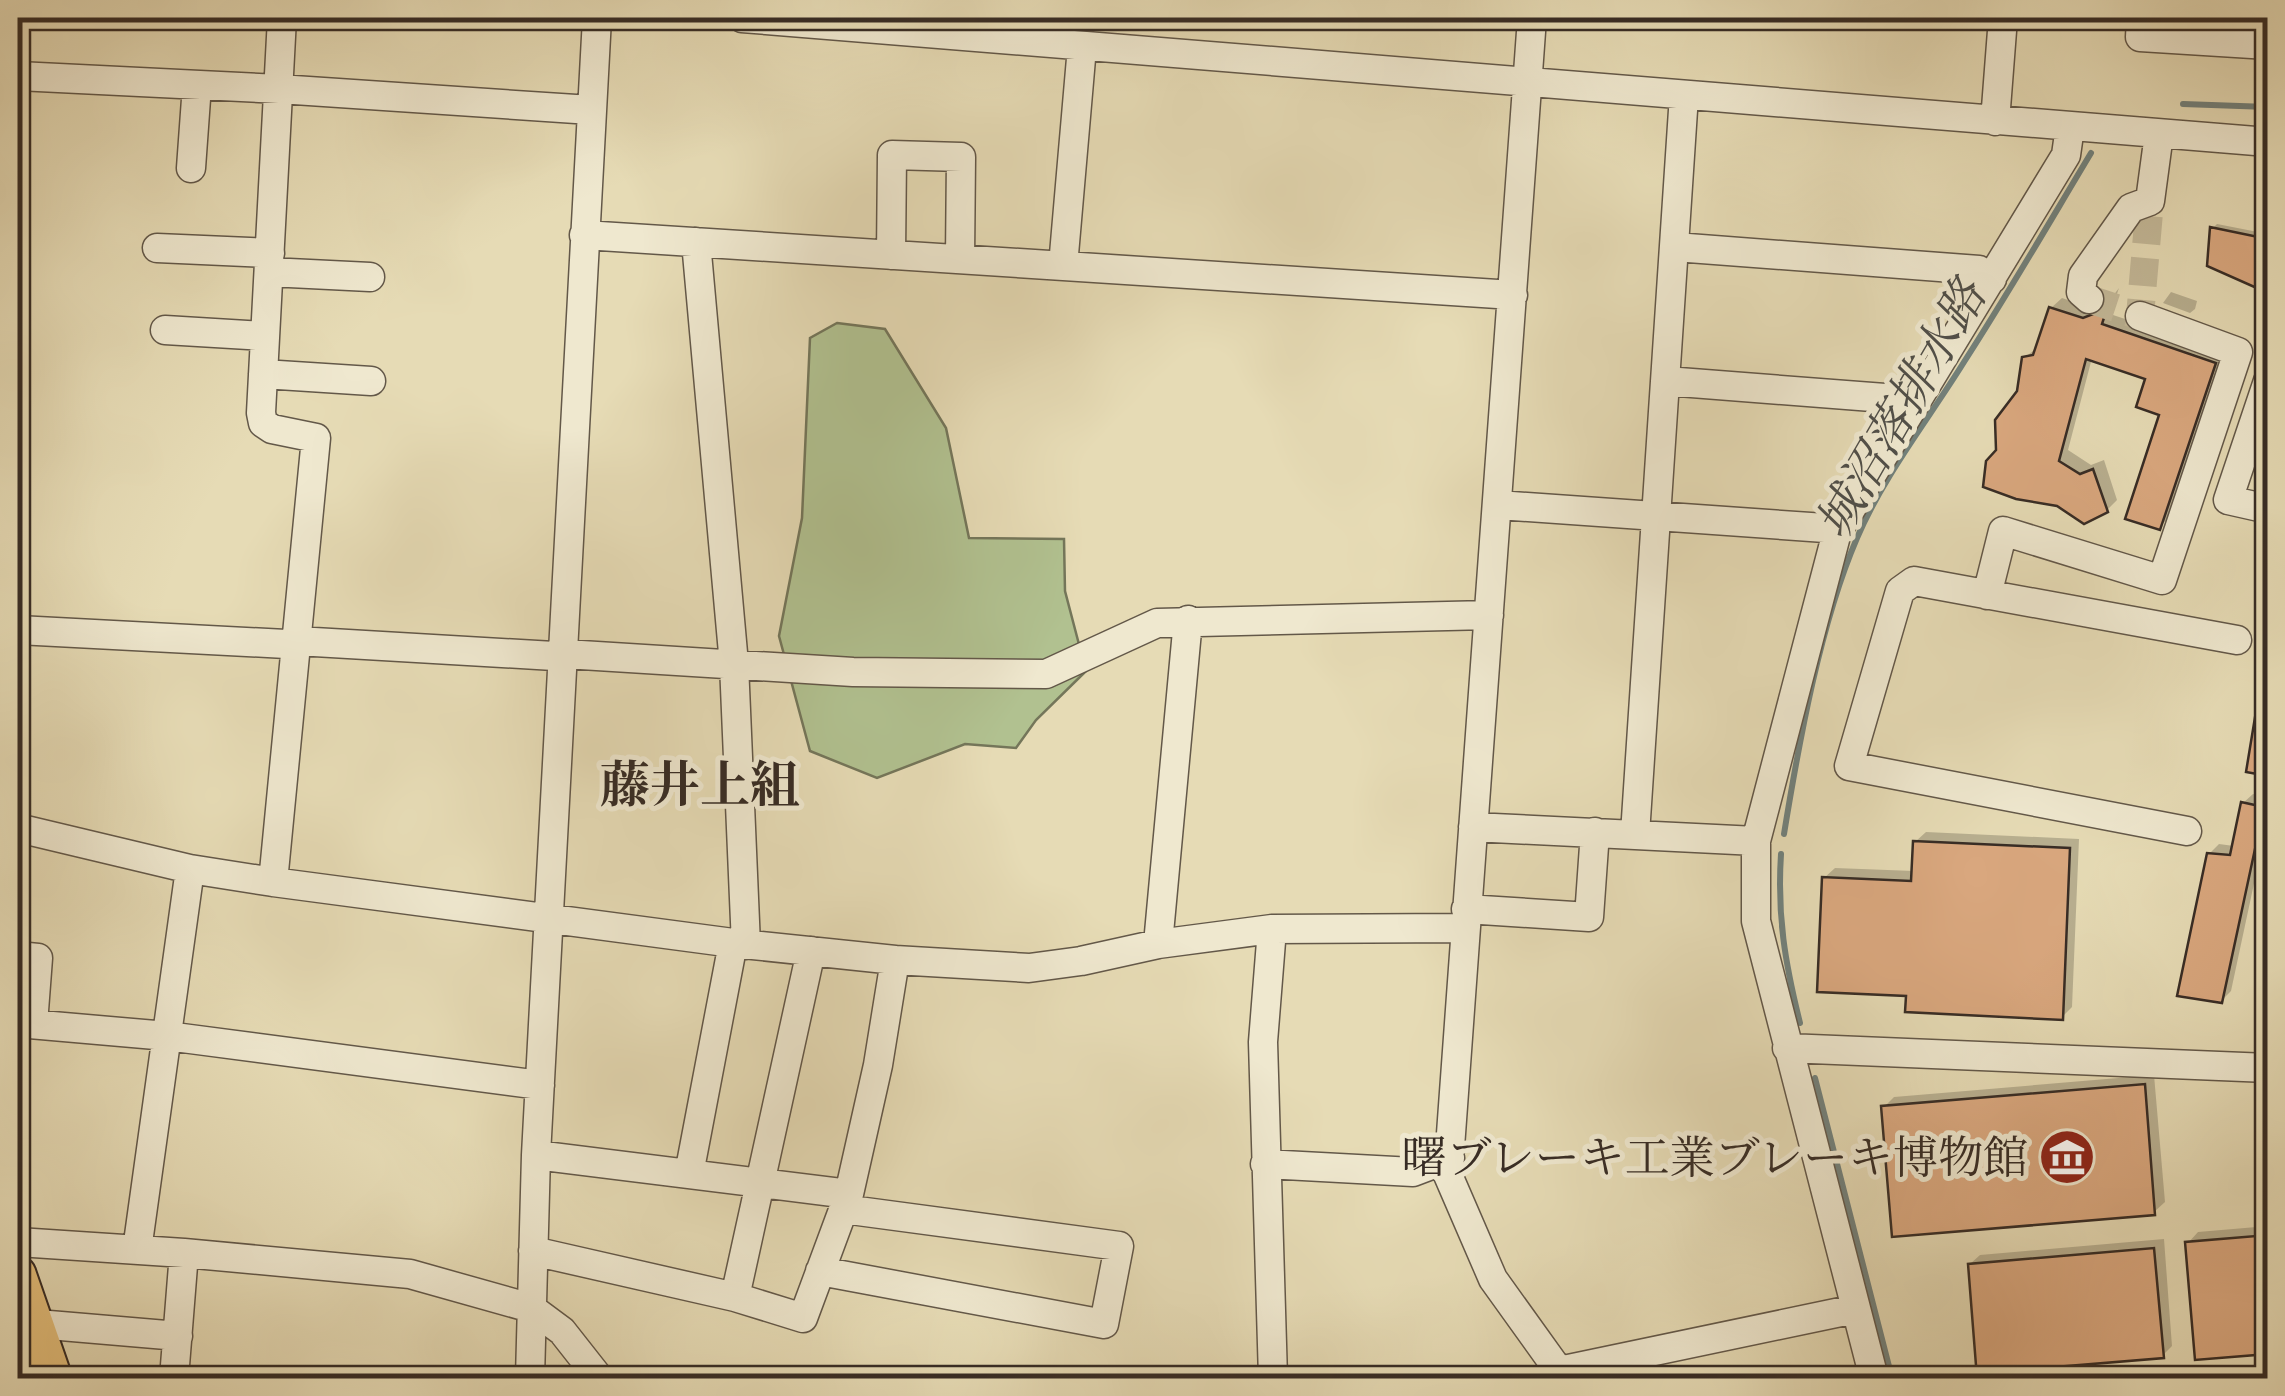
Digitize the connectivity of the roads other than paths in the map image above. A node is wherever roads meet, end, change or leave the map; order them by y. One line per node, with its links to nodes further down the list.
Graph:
1 (282, 18): 12 (street)
2 (597, 18): 14 (street)
3 (742, 18): 8 (street)
4 (1532, 18): 10 (street)
5 (2002, 18): 15 (street)
6 (2141, 18): 7 (street)
7 (2268, 44)
8 (1082, 46): 10 (street); 27 (street)
9 (18, 76): 11 (street)
10 (1526, 83): 13 (street); 30 (street)
11 (197, 85): 12 (street); 19 (street)
12 (278, 89): 14 (street); 26 (street)
13 (1684, 95): 15 (street); 23 (street)
14 (591, 110): 20 (street)
15 (1994, 121): 16 (street)
16 (2070, 127): 17 (street); 29 (street)
17 (2158, 134): 18 (street); 31 (street)
18 (2268, 142)
19 (191, 168)
20 (584, 235): 21 (street); 50 (street)
21 (696, 242): 24 (street); 51 (street)
22 (156, 248): 26 (street)
23 (1676, 248): 29 (street); 37 (street)
24 (891, 254): 25 (street); 25 (street)
25 (960, 259): 27 (street)
26 (269, 263): 28 (street); 34 (street)
27 (1063, 266): 30 (street)
28 (370, 276)
29 (1992, 279): 39 (street)
30 (1512, 295): 40 (street)
31 (2089, 299)
32 (2140, 316): 44 (street)
33 (165, 330): 34 (street)
34 (265, 336): 35 (street)
35 (263, 374): 36 (street); 49 (street)
36 (371, 381)
37 (1666, 381): 39 (street); 42 (street)
38 (2268, 381): 41 (street)
39 (1913, 405): 43 (street)
40 (1498, 506): 42 (street); 45 (street)
41 (2268, 509)
42 (1656, 516): 43 (street); 56 (street)
43 (1836, 532): 57 (street)
44 (1987, 596): 48 (street); 54 (street)
45 (1490, 615): 46 (street); 52 (street)
46 (1188, 620): 51 (street); 64 (street)
47 (18, 630): 49 (street)
48 (2236, 640)
49 (297, 641): 50 (street); 59 (street)
50 (565, 654): 51 (street); 61 (street)
51 (734, 664): 63 (street)
52 (1473, 827): 55 (street); 60 (street)
53 (18, 828): 58 (street)
54 (2188, 831)
55 (1595, 832): 56 (street); 60 (street)
56 (1635, 834): 57 (street)
57 (1756, 841): 70 (street)
58 (190, 869): 59 (street); 69 (street)
59 (273, 882): 61 (street)
60 (1465, 918): 62 (street); 74 (street)
61 (548, 920): 63 (street); 72 (street)
62 (1272, 929): 64 (street); 75 (street)
63 (739, 944): 65 (street); 76 (street)
64 (1158, 944): 67 (street)
65 (812, 951): 67 (street); 77 (street)
66 (18, 956): 68 (street)
67 (896, 960): 78 (street)
68 (25, 1023): 69 (street)
69 (166, 1036): 72 (street); 80 (street)
70 (1787, 1048): 71 (street); 87 (street)
71 (2268, 1068)
72 (540, 1085): 73 (street)
73 (536, 1155): 76 (street); 81 (street)
74 (1450, 1158): 75 (street); 90 (street)
75 (1265, 1164): 95 (street)
76 (689, 1174): 77 (street)
77 (762, 1184): 78 (street); 85 (street)
78 (846, 1202): 83 (street); 83 (street)
79 (18, 1242): 80 (street)
80 (137, 1250): 82 (street)
81 (533, 1251): 85 (street); 86 (street)
82 (184, 1253): 86 (street); 89 (street)
83 (820, 1271): 85 (street)
84 (18, 1274): 88 (main road)
85 (735, 1297)
86 (531, 1308): 93 (street); 94 (street)
87 (1855, 1309): 90 (street); 96 (street)
88 (37, 1328): 89 (street); 91 (main road)
89 (178, 1336): 92 (street)
90 (1559, 1375)
91 (54, 1378)
92 (174, 1378)
93 (530, 1378)
94 (599, 1378)
95 (1273, 1378)
96 (1874, 1378)

